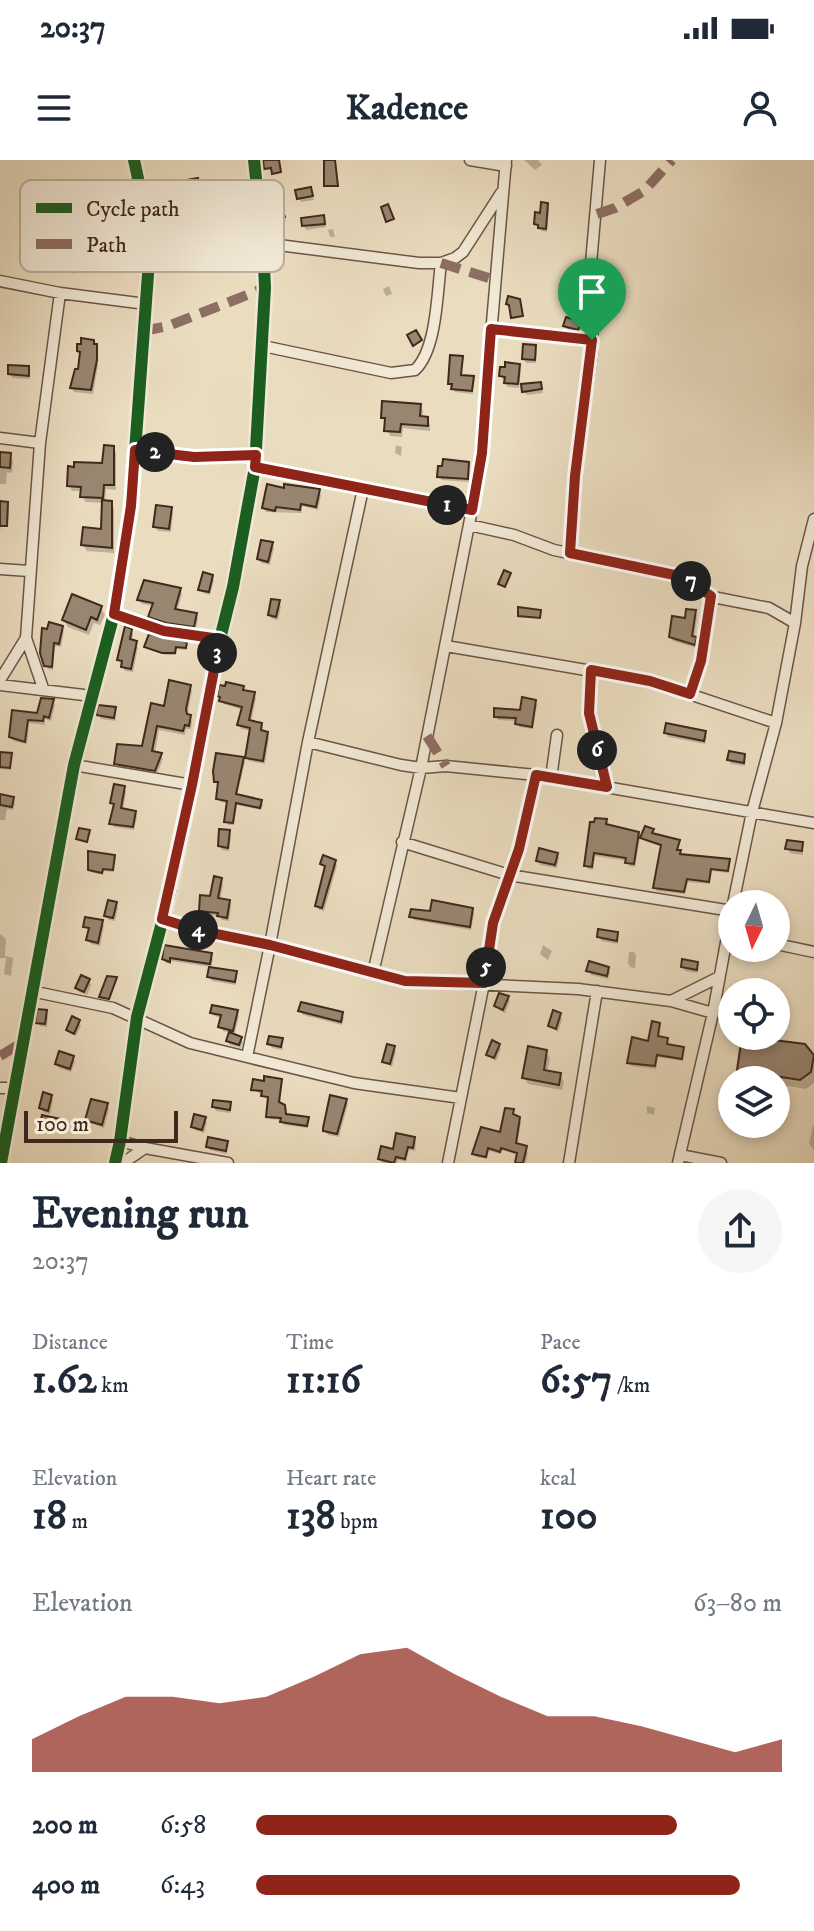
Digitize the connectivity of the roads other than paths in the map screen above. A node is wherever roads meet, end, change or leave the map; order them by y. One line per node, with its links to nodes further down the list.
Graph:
1 (134, 160): 6 (street)
2 (254, 160): 7 (street)
3 (470, 160): 5 (street)
4 (600, 160): 17 (street)
5 (506, 163): 8 (street)
6 (138, 180)
7 (256, 180)
8 (504, 189): 10 (street); 16 (street)
9 (284, 246): 10 (street)
10 (441, 263): 18 (street)
11 (149, 272): 15 (street)
12 (263, 272): 18 (street)
13 (0, 281): 14 (street)
14 (60, 293): 15 (street); 20 (street)
15 (146, 304): 21 (street)
16 (491, 329): 17 (street); 24 (street)
17 (592, 340): 27 (street)
18 (263, 346): 22 (street)
19 (0, 438): 20 (street)
20 (40, 443): 31 (street)
21 (135, 450): 22 (street); 33 (street)
22 (255, 461): 23 (street); 36 (street)
23 (363, 489): 24 (street); 45 (street)
24 (472, 510): 26 (street)
25 (814, 519): 28 (street)
26 (469, 525): 27 (street); 37 (street)
27 (570, 553): 32 (street)
28 (802, 566): 30 (street); 34 (street)
29 (0, 569): 31 (street)
30 (814, 570)
31 (29, 571): 35 (street)
32 (711, 596): 34 (street); 41 (street)
33 (114, 614): 36 (street); 42 (street)
34 (795, 623): 43 (street)
35 (26, 638): 39 (street); 40 (street)
36 (220, 639): 50 (street)
37 (446, 646): 38 (street); 47 (street)
38 (591, 670): 41 (street); 51 (street)
39 (0, 683): 40 (street)
40 (43, 688): 42 (street)
41 (690, 694): 43 (street)
42 (92, 696): 46 (street)
43 (776, 723): 52 (street)
44 (557, 735): 49 (street)
45 (308, 742): 47 (street); 59 (street)
46 (74, 765): 50 (street); 66 (street)
47 (421, 768): 48 (street); 54 (street)
48 (536, 775): 49 (street); 55 (street)
49 (551, 778): 51 (street)
50 (192, 785): 58 (street)
51 (607, 787): 52 (street)
52 (752, 812): 53 (street); 56 (street)
53 (814, 823)
54 (402, 842): 55 (street); 63 (street)
55 (509, 875): 57 (street); 65 (street)
56 (736, 890)
57 (718, 909)
58 (162, 919): 59 (street); 70 (street)
59 (270, 945): 63 (street); 71 (street)
60 (790, 947): 61 (street)
61 (814, 952)
62 (723, 962): 64 (street)
63 (373, 973): 65 (street)
64 (719, 977): 68 (street); 69 (street)
65 (484, 983): 67 (street); 74 (street)
66 (31, 991): 70 (street); 73 (street)
67 (597, 991): 68 (street); 83 (street)
68 (671, 1001): 69 (street)
69 (713, 1013): 77 (street)
70 (137, 1017): 71 (street); 75 (street)
71 (247, 1057): 74 (street)
72 (0, 1088): 73 (street)
73 (15, 1088): 78 (street)
74 (461, 1098): 82 (street)
75 (120, 1141): 76 (street); 79 (street)
76 (145, 1148): 80 (street); 81 (street)
77 (679, 1159): 84 (street)
78 (1, 1163)
79 (115, 1163)
80 (123, 1163)
81 (228, 1163)
82 (448, 1163)
83 (569, 1163)
84 (721, 1163)

